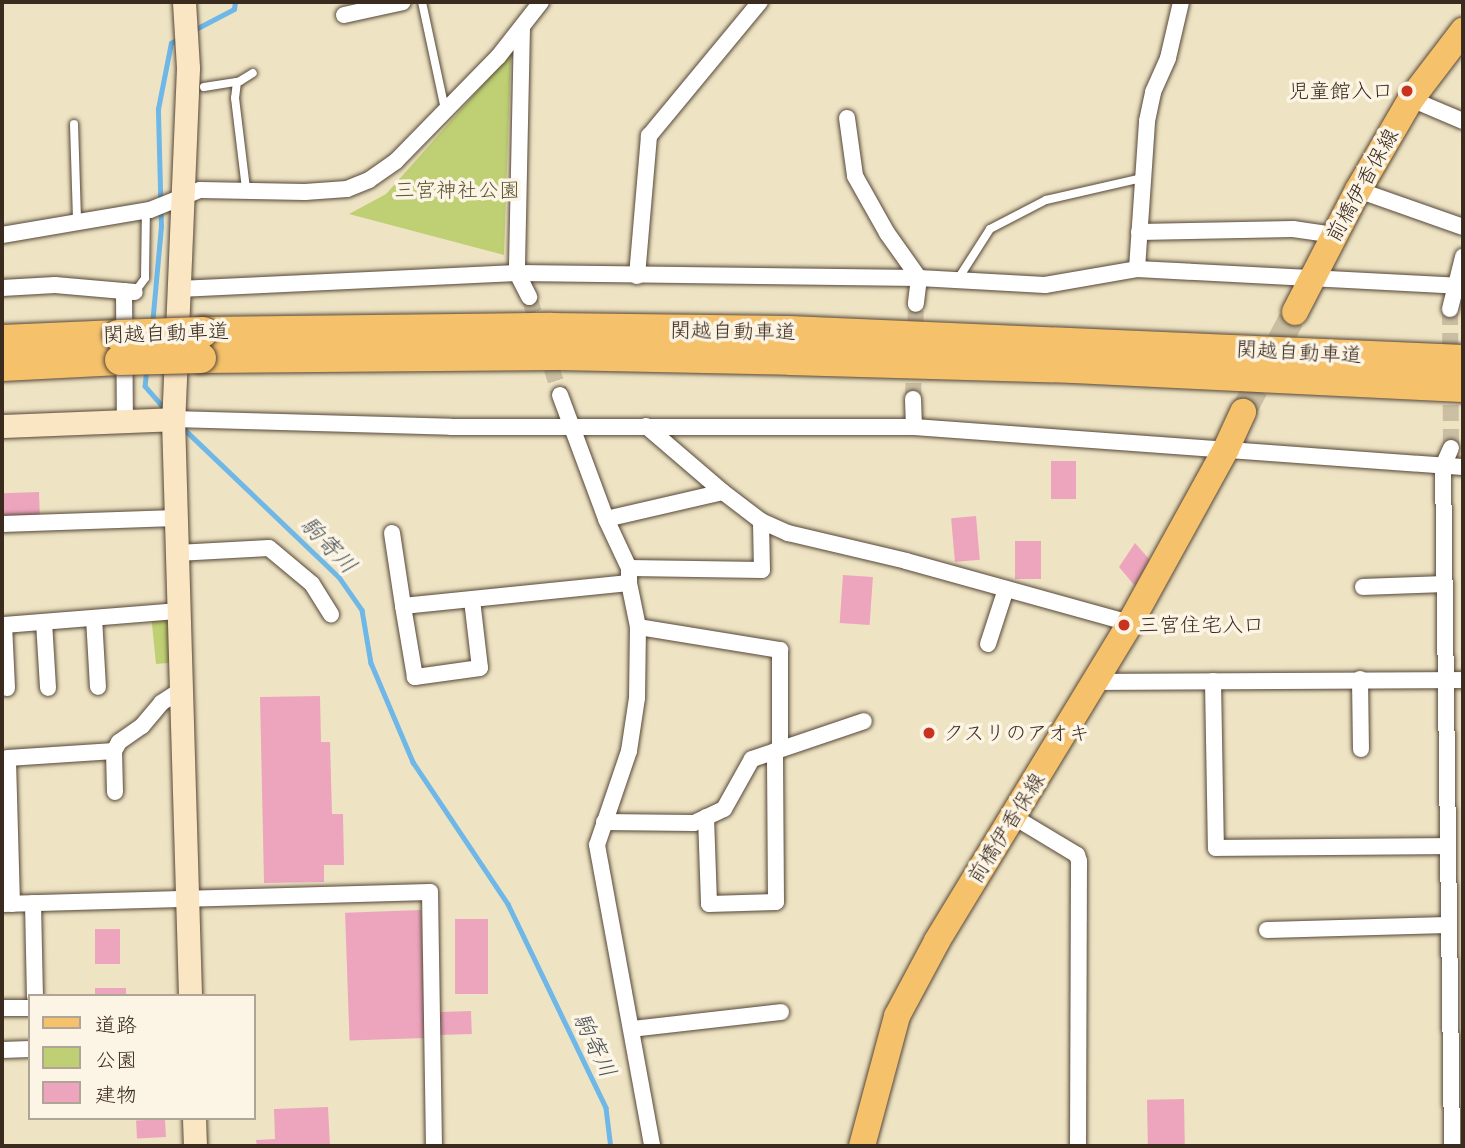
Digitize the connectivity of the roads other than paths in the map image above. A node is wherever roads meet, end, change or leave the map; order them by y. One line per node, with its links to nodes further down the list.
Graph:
1 (184, 2): 21 (street)
2 (403, 2): 7 (street)
3 (422, 2): 14 (lane)
4 (541, 2): 8 (street)
5 (760, 2): 31 (street)
6 (1181, 2): 18 (street)
7 (344, 15)
8 (522, 27): 14 (street); 30 (street)
9 (1463, 31): 13 (main road, 前橋伊香保線)
10 (253, 73): 11 (lane)
11 (237, 82): 12 (lane); 19 (lane)
12 (204, 87)
13 (1411, 99): 16 (street); 20 (main road, 前橋伊香保線)
14 (445, 109): 19 (street)
15 (847, 118): 32 (street)
16 (1463, 121)
17 (74, 124): 23 (lane)
18 (1142, 178): 25 (street); 34 (lane)
19 (246, 189): 21 (street)
20 (1358, 190): 24 (street); 27 (main road, 前橋伊香保線)
21 (178, 199): 22 (street); 37 (street)
22 (148, 210): 23 (street); 38 (lane)
23 (77, 223): 26 (street)
24 (1463, 227)
25 (1139, 232): 27 (street); 29 (street)
26 (2, 235)
27 (1334, 235): 33 (main road, 前橋伊香保線)
28 (1463, 257): 35 (street)
29 (1137, 269): 33 (street); 34 (street)
30 (517, 273): 31 (street); 37 (street); 39 (street)
31 (638, 276): 32 (street)
32 (919, 278): 34 (street); 40 (street)
33 (1312, 279): 35 (street); 42 (main road, 前橋伊香保線)
34 (957, 281)
35 (1458, 286): 41 (street)
36 (2, 288): 38 (street)
37 (179, 289): 52 (street)
38 (130, 291): 53 (street)
39 (529, 297)
40 (916, 304)
41 (1450, 309)
42 (1295, 312)
43 (2, 340): 45 (highway, 関越自動車道)
44 (202, 345): 45 (highway, 関越自動車道, bridge); 46 (highway, 関越自動車道); 48 (highway, 関越自動車道)
45 (119, 347): 47 (highway, 関越自動車道)
46 (1463, 360)
47 (2, 366)
48 (1463, 387)
49 (560, 395): 54 (street)
50 (913, 399): 57 (street)
51 (1243, 412): 58 (main road, 前橋伊香保線)
52 (173, 419): 53 (street); 54 (street); 63 (street)
53 (125, 421): 55 (street)
54 (569, 425): 56 (street); 64 (street)
55 (2, 426)
56 (646, 426): 57 (street); 62 (street)
57 (914, 426): 58 (street)
58 (1226, 449): 60 (street); 79 (main road, 前橋伊香保線)
59 (1451, 449): 60 (street)
60 (1443, 466): 61 (street); 70 (street)
61 (1463, 467)
62 (723, 492): 64 (street); 65 (street)
63 (176, 518): 66 (street); 68 (street)
64 (606, 519): 69 (street)
65 (761, 521): 69 (street); 72 (street)
66 (2, 524)
67 (392, 533): 74 (street)
68 (177, 553): 75 (street); 76 (street)
69 (629, 575): 73 (street); 80 (street)
70 (1444, 584): 71 (street); 83 (street)
71 (1363, 587)
72 (1006, 589): 79 (street); 81 (street)
73 (472, 600): 74 (street); 74 (street)
74 (403, 606)
75 (178, 611): 77 (street); 90 (street)
76 (331, 615)
77 (94, 618): 78 (street); 87 (street)
78 (44, 622): 88 (street); 89 (street)
79 (1130, 623): 86 (main road, 前橋伊香保線)
80 (638, 627): 93 (street); 98 (street)
81 (988, 644)
82 (1360, 679): 83 (street); 85 (street); 92 (street)
83 (1444, 680): 84 (street); 100 (street)
84 (1463, 680)
85 (1213, 681): 86 (street); 100 (street)
86 (1095, 682): 97 (main road, 前橋伊香保線)
87 (98, 687)
88 (7, 688)
89 (48, 688)
90 (181, 690): 94 (street); 101 (street)
91 (864, 721): 93 (street)
92 (1361, 749)
93 (777, 750): 96 (street); 96 (street)
94 (114, 751): 95 (street); 99 (street)
95 (116, 792)
96 (706, 817): 98 (street)
97 (1014, 817): 118 (main road, 前橋伊香保線); 119 (street)
98 (604, 822): 111 (street)
99 (6, 823): 103 (street)
100 (1447, 846): 104 (street)
101 (188, 900): 102 (street); 107 (street); 116 (street)
102 (33, 903): 103 (street); 106 (street)
103 (7, 904)
104 (1448, 925): 105 (street); 120 (street)
105 (1267, 930)
106 (34, 994)
107 (190, 994)
108 (28, 1007): 109 (street)
109 (2, 1009)
110 (781, 1012): 111 (street)
111 (632, 1029): 117 (street)
112 (28, 1049): 113 (street)
113 (2, 1050)
114 (194, 1120): 115 (street)
115 (195, 1146)
116 (434, 1146)
117 (652, 1146)
118 (862, 1146)
119 (1078, 1146)
120 (1452, 1146)

